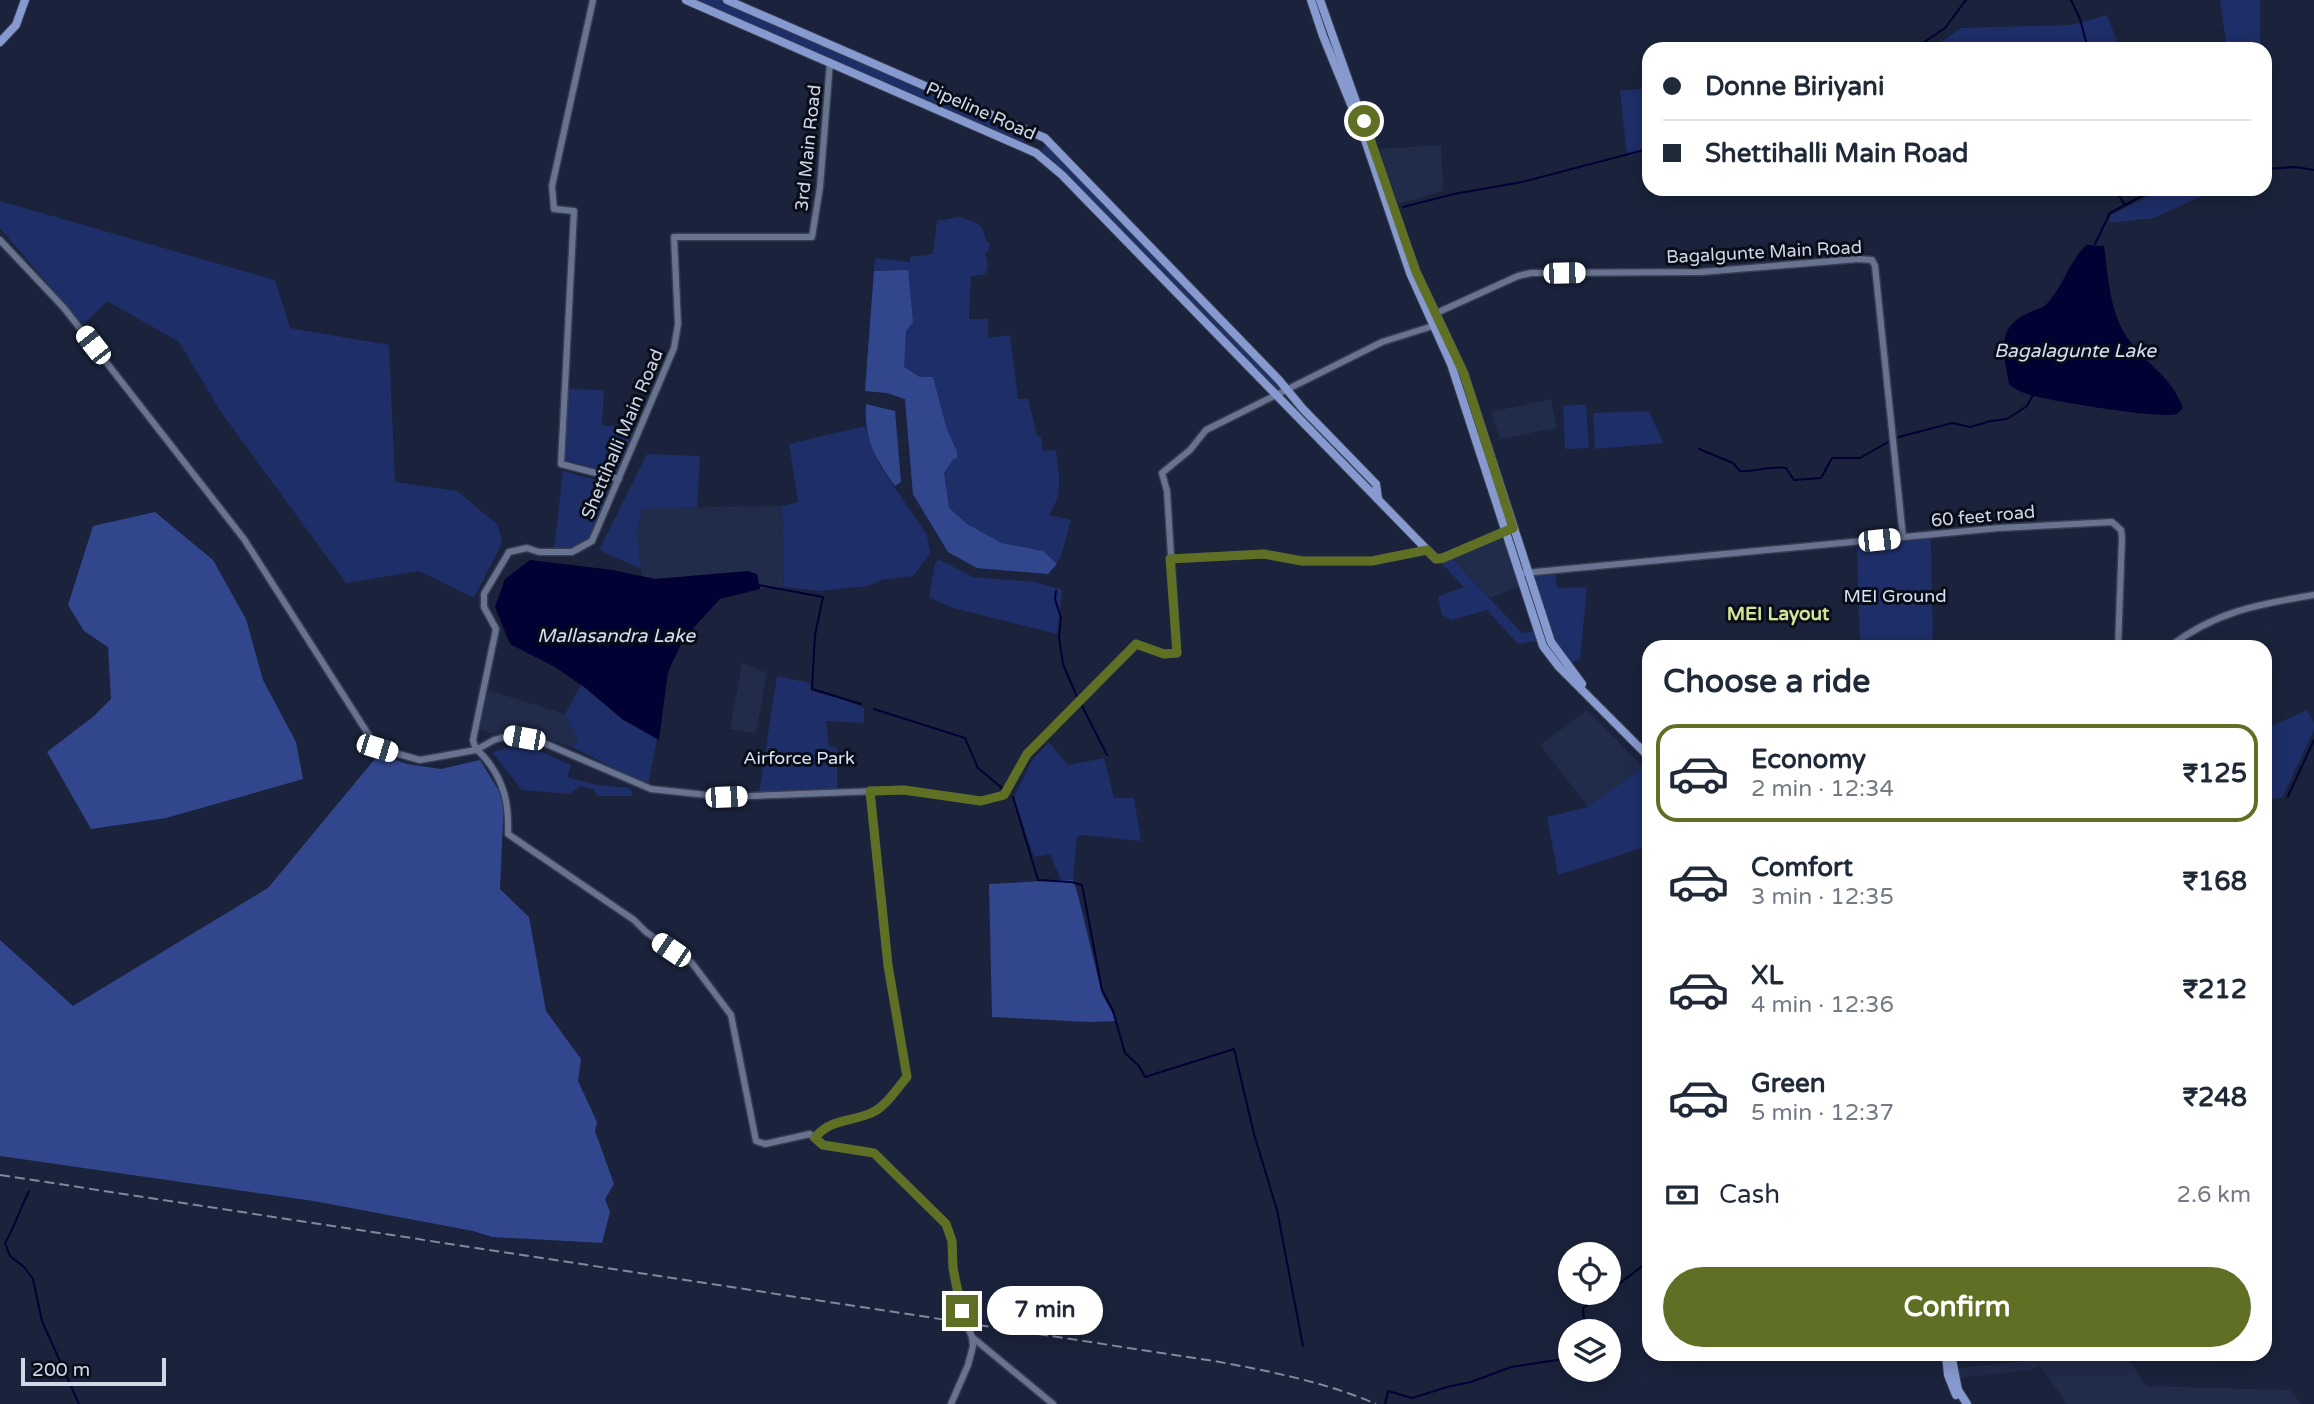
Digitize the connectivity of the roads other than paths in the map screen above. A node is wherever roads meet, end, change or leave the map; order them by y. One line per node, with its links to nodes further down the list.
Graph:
1 (25, 0): 7 (main road)
2 (593, 0): 15 (street)
3 (686, 0): 8 (main road, Pipeline Road)
4 (727, 0): 13 (main road, Pipeline Road)
5 (1311, 0): 11 (main road)
6 (1320, 0): 11 (main road)
7 (0, 42)
8 (830, 62): 9 (street, 3rd Main Road); 14 (main road, Pipeline Road)
9 (674, 237): 15 (street, Shettihalli Main Road)
10 (0, 240): 26 (street)
11 (1432, 315): 12 (main road); 18 (street, Bagalgunte Main Road)
12 (1437, 325): 13 (street); 17 (main road)
13 (1288, 389): 14 (street); 16 (main road, Pipeline Road)
14 (1277, 395): 16 (main road, Pipeline Road); 20 (street)
15 (619, 479): 26 (street, Shettihalli Main Road)
16 (1378, 498): 19 (main road)
17 (1509, 530): 19 (main road); 21 (main road)
18 (1903, 537): 21 (street, 60 feet road); 23 (street, 60 feet road)
19 (1427, 550): 20 (street)
20 (1170, 559): 28 (street)
21 (1524, 573): 25 (main road); 27 (main road)
22 (2314, 595): 24 (street)
23 (2118, 640)
24 (2179, 640)
25 (1642, 742)
26 (476, 750): 28 (street); 29 (street)
27 (1642, 750)
28 (870, 791): 29 (street)
29 (815, 1138): 30 (street)
30 (972, 1336): 33 (street); 34 (street)
31 (1950, 1361): 35 (main road)
32 (1951, 1361): 36 (main road)
33 (951, 1404)
34 (1053, 1404)
35 (1960, 1404)
36 (1966, 1404)

